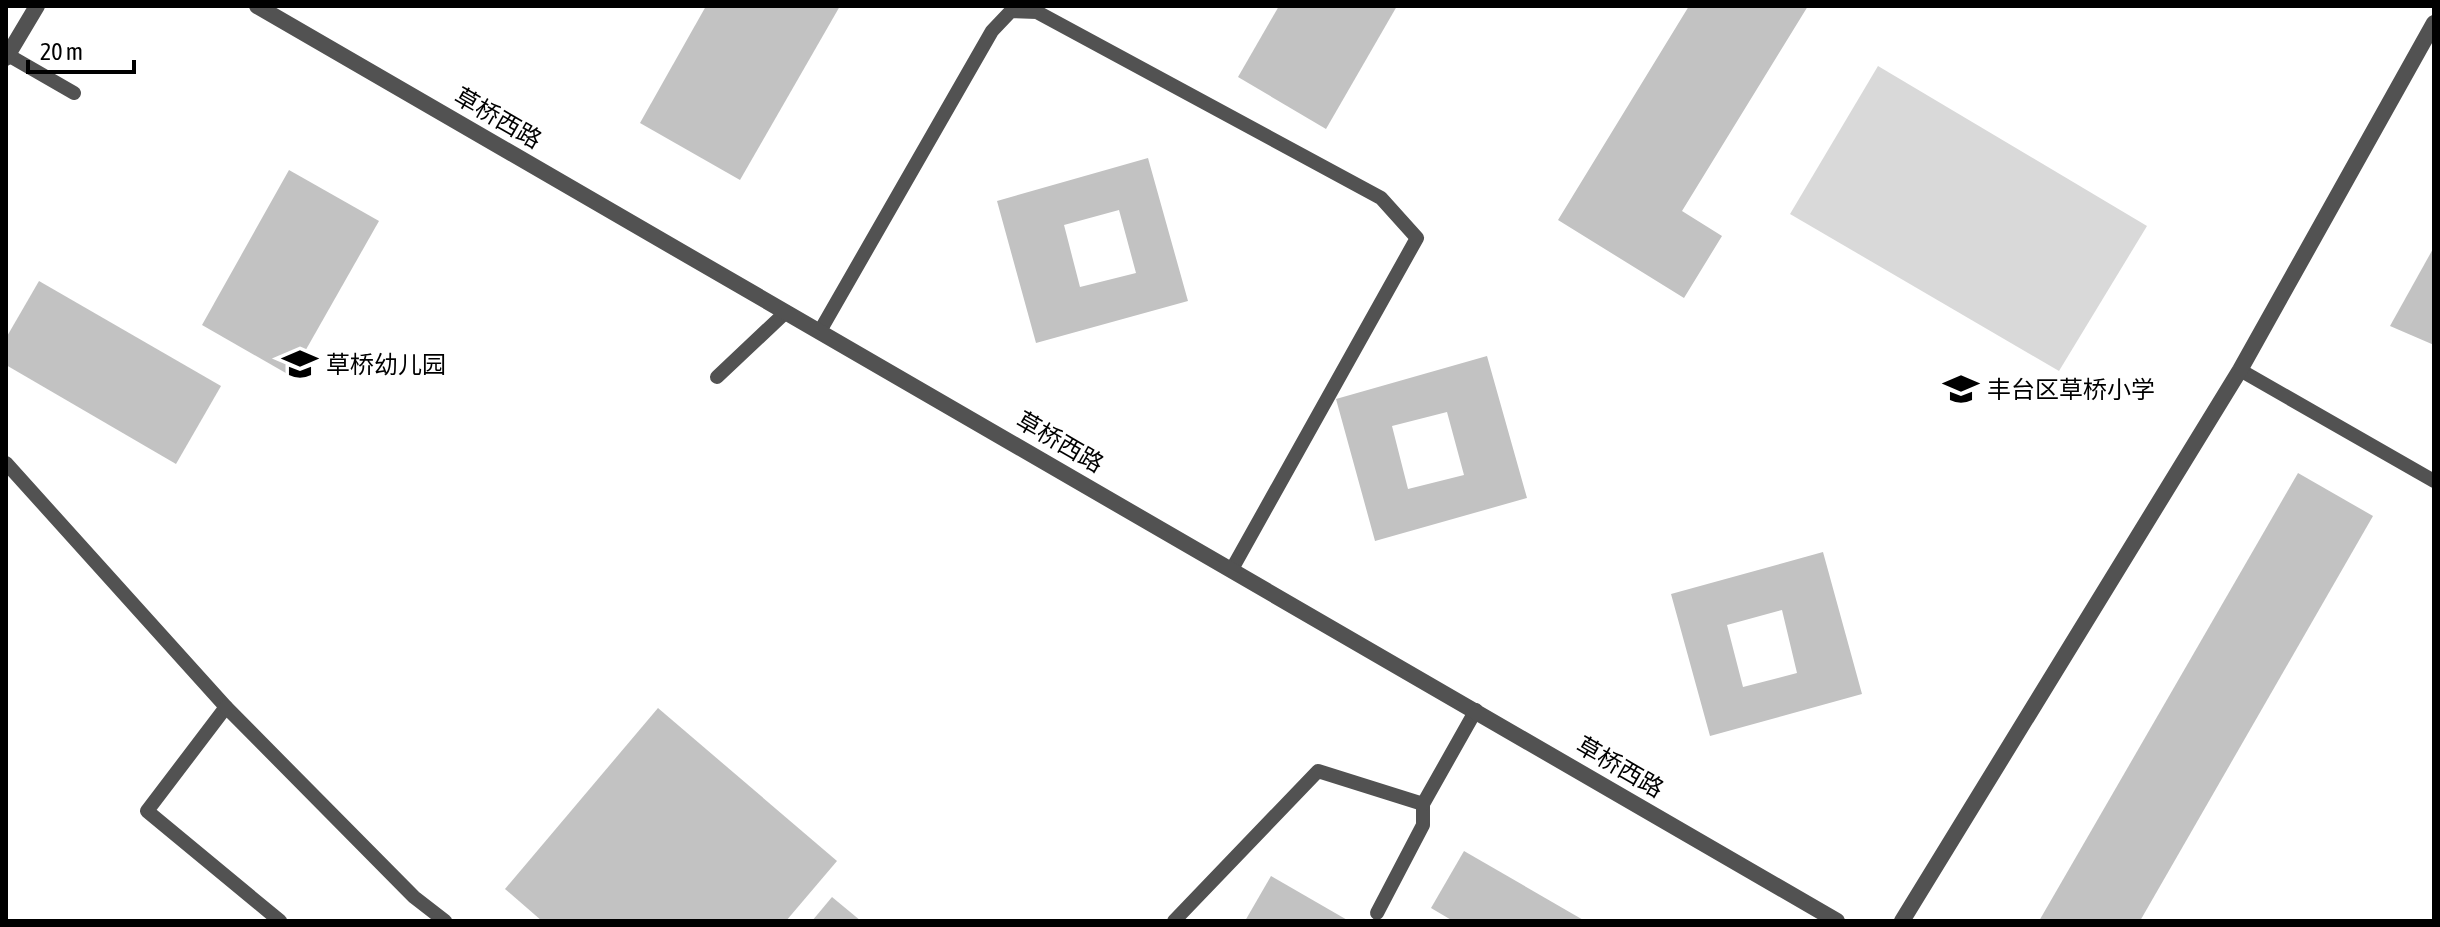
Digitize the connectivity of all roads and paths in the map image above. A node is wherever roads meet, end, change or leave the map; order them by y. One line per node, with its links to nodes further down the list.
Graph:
1 (37, 6): 4 (street)
2 (257, 6): 6 (street, 草桥西路)
3 (2434, 23): 8 (street)
4 (7, 56): 5 (lane)
5 (74, 93)
6 (786, 312): 7 (street, 草桥西路); 9 (lane)
7 (820, 331): 12 (street, 草桥西路); 12 (lane)
8 (2240, 370): 11 (lane); 21 (street)
9 (717, 377)
10 (6, 463): 13 (lane)
11 (2434, 481)
12 (1232, 569): 14 (street, 草桥西路)
13 (226, 707): 17 (lane); 18 (lane)
14 (1476, 710): 15 (lane); 20 (street, 草桥西路)
15 (1423, 804): 16 (lane); 19 (lane)
16 (1377, 913)
17 (280, 921)
18 (445, 921)
19 (1174, 921)
20 (1837, 921)
21 (1902, 921)

